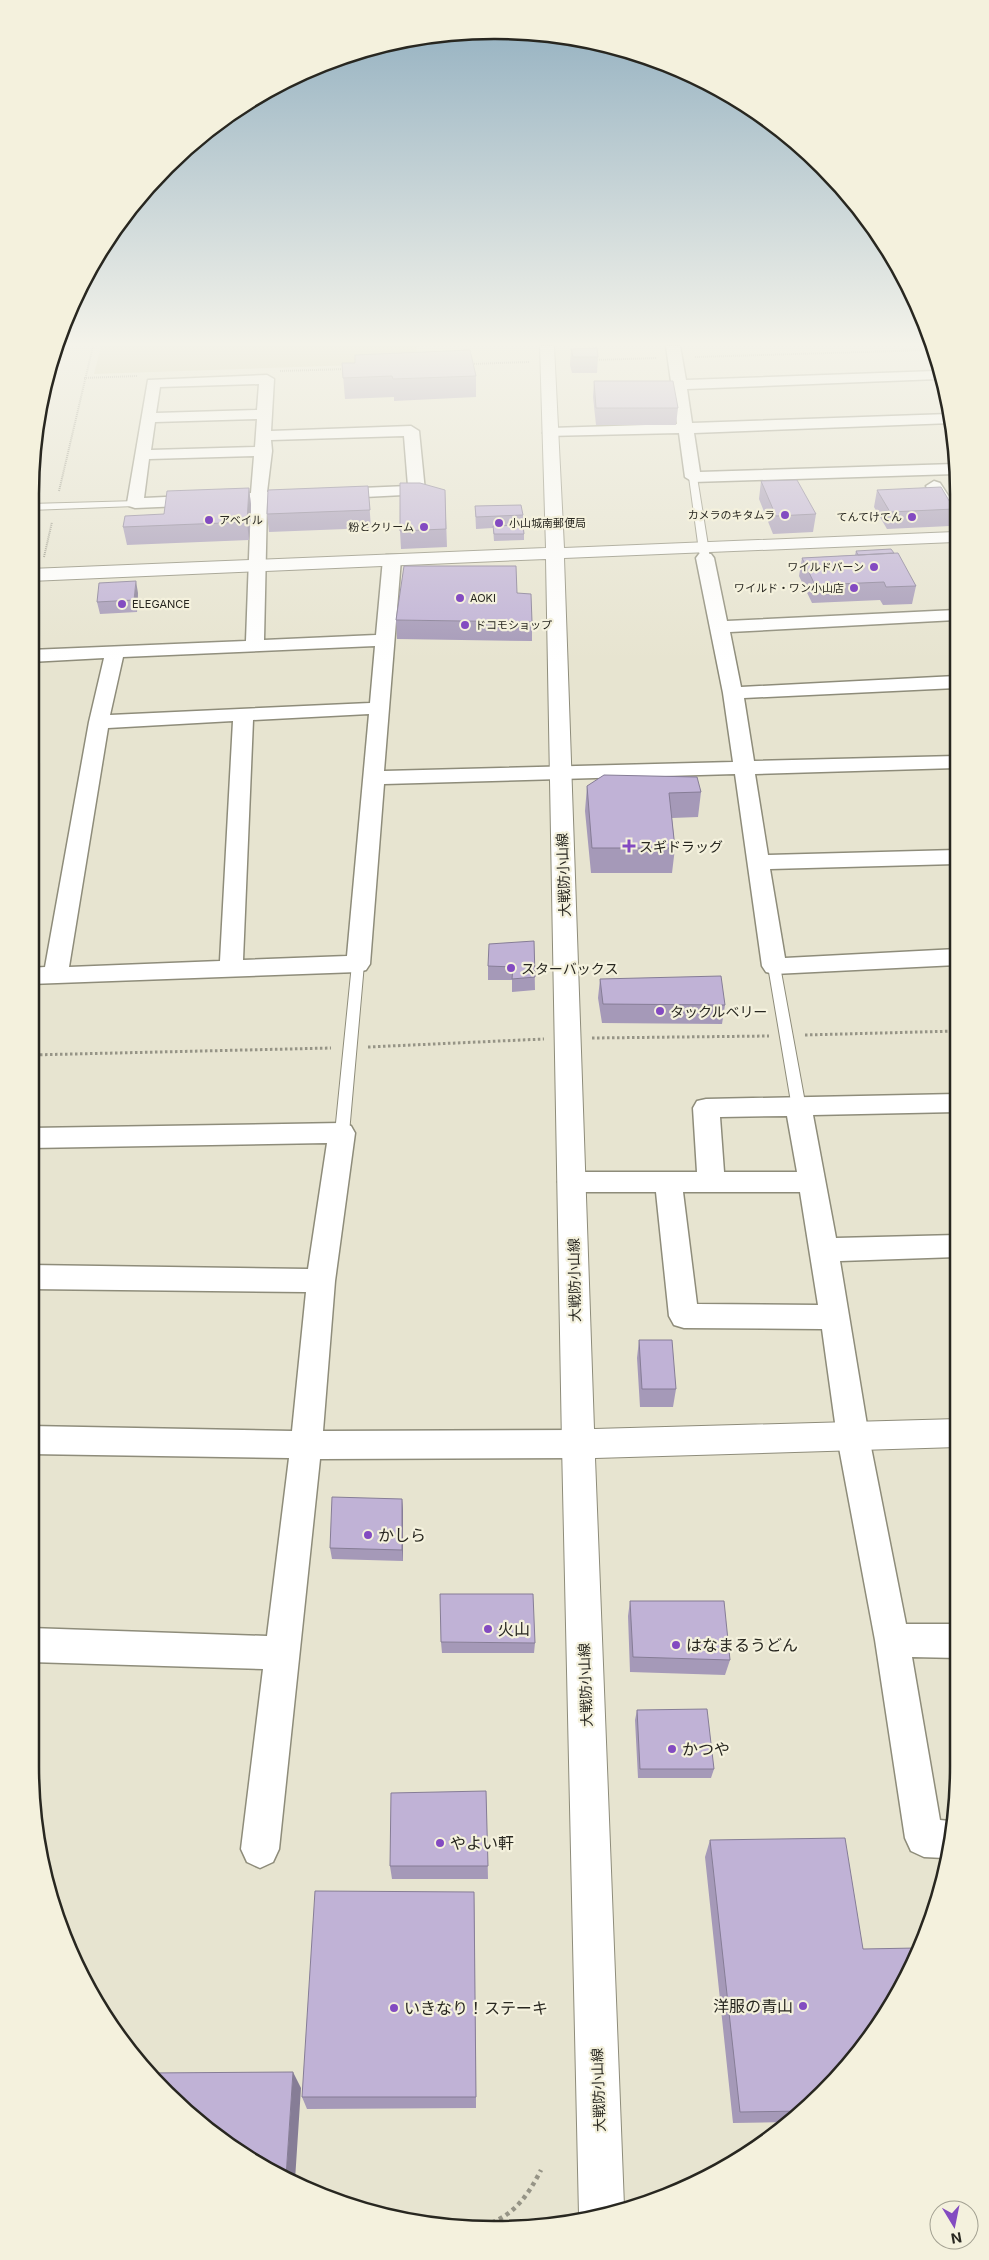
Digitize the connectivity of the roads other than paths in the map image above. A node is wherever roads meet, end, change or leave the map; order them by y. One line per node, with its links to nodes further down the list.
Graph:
1 (143, 451): 7 (street)
2 (181, 451): 7 (street)
3 (263, 451): 11 (street)
4 (412, 451): 11 (street)
5 (552, 451): 17 (main road, 大戦防小山線)
6 (690, 451): 10 (street)
7 (142, 455): 12 (street)
8 (949, 469): 9 (street)
9 (924, 470): 10 (street); 14 (street)
10 (694, 477): 16 (lane)
11 (259, 497): 12 (street); 19 (street)
12 (135, 503): 13 (lane)
13 (39, 507)
14 (950, 511)
15 (950, 537): 16 (main road)
16 (703, 553): 17 (main road); 22 (street)
17 (555, 554): 18 (main road); 34 (main road, 大戦防小山線)
18 (392, 559): 19 (main road); 23 (street)
19 (258, 566): 20 (main road); 24 (street)
20 (39, 574)
21 (950, 615): 22 (street)
22 (719, 628): 28 (street)
23 (386, 640): 24 (street); 29 (street)
24 (255, 646): 25 (street)
25 (116, 653): 26 (street); 31 (street)
26 (39, 656)
27 (950, 682): 28 (street)
28 (733, 693): 33 (street)
29 (380, 708): 30 (street); 35 (street)
30 (243, 715): 31 (street); 41 (street)
31 (100, 722): 42 (street)
32 (950, 762): 33 (street)
33 (745, 768): 34 (street); 37 (street)
34 (560, 771): 35 (street); 48 (main road, 大戦防小山線)
35 (374, 778): 39 (street)
36 (950, 857): 37 (street)
37 (758, 862): 40 (street)
38 (950, 957): 40 (street)
39 (358, 964): 41 (street); 46 (lane)
40 (774, 966): 45 (lane)
41 (231, 968): 42 (street)
42 (56, 975): 43 (street)
43 (39, 976)
44 (950, 1104): 45 (street)
45 (799, 1108): 50 (street); 51 (street)
46 (342, 1133): 47 (street); 55 (street)
47 (39, 1138)
48 (572, 1182): 49 (street); 60 (main road, 大戦防小山線)
49 (668, 1182): 50 (street); 56 (street)
50 (711, 1182): 51 (street)
51 (811, 1182): 53 (street)
52 (950, 1246): 53 (street)
53 (824, 1250): 56 (street)
54 (39, 1276): 55 (street)
55 (320, 1281): 61 (street)
56 (834, 1317): 58 (street)
57 (950, 1433): 58 (main road)
58 (852, 1437): 60 (main road); 62 (street)
59 (39, 1440): 61 (street)
60 (578, 1444): 61 (street); 68 (main road, 大戦防小山線)
61 (306, 1445): 65 (street)
62 (892, 1640): 63 (street); 66 (street)
63 (950, 1641)
64 (39, 1645): 65 (street)
65 (283, 1653): 67 (street)
66 (944, 1839)
67 (260, 1849)
68 (602, 2208)

